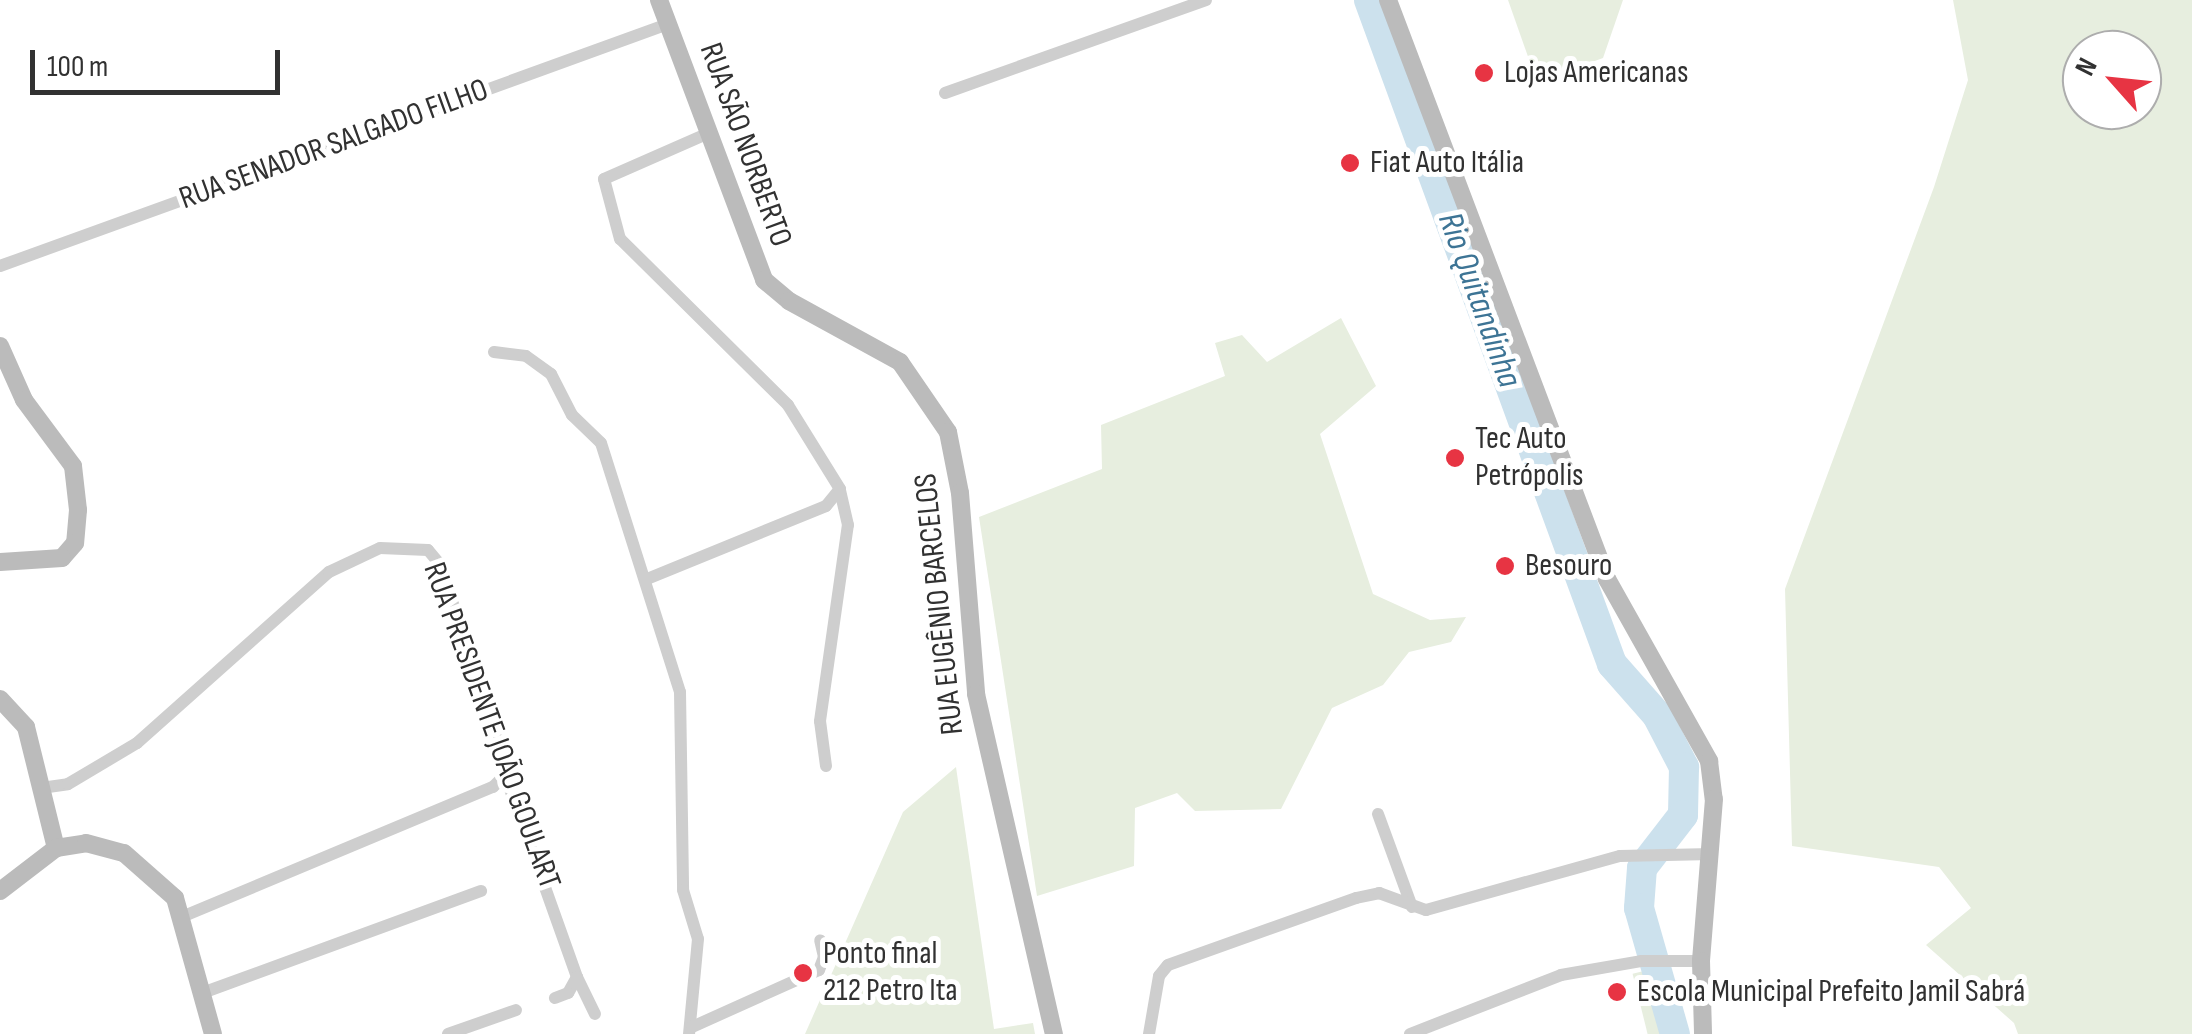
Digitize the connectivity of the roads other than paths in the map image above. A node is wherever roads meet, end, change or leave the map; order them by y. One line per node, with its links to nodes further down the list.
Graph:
1 (659, 0): 4 (street, RUA SÃO NORBERTO)
2 (1206, 0): 5 (street)
3 (1388, 0): 20 (street)
4 (668, 24): 6 (street, RUA SÃO NORBERTO); 7 (street, RUA SENADOR SALGADO FILHO)
5 (945, 94)
6 (709, 133): 8 (street, RUA SÃO NORBERTO); 11 (street)
7 (0, 266)
8 (789, 302): 35 (street, RUA EUGÊNIO BARCELOS)
9 (0, 346): 12 (street)
10 (494, 352): 13 (street)
11 (840, 489): 13 (street); 15 (street)
12 (0, 562)
13 (647, 579): 32 (street)
14 (0, 700): 17 (street)
15 (826, 766)
16 (505, 775): 17 (street, RUA PRESIDENTE JOÃO GOULART); 24 (street); 27 (street, RUA PRESIDENTE JOÃO GOULART)
17 (41, 788): 19 (street)
18 (1378, 814): 23 (street)
19 (56, 848): 21 (street); 24 (street)
20 (1712, 854): 23 (street); 26 (street)
21 (0, 891)
22 (482, 891): 28 (street)
23 (1412, 907): 36 (street)
24 (184, 916): 28 (street)
25 (820, 940): 32 (street)
26 (1701, 961): 37 (street); 38 (street)
27 (577, 976): 29 (street); 31 (street, RUA PRESIDENTE JOÃO GOULART)
28 (205, 992): 33 (street)
29 (556, 998)
30 (516, 1010): 34 (street)
31 (595, 1014)
32 (691, 1030)
33 (213, 1034)
34 (448, 1034)
35 (1054, 1034)
36 (1149, 1034)
37 (1410, 1034)
38 (1704, 1034)

